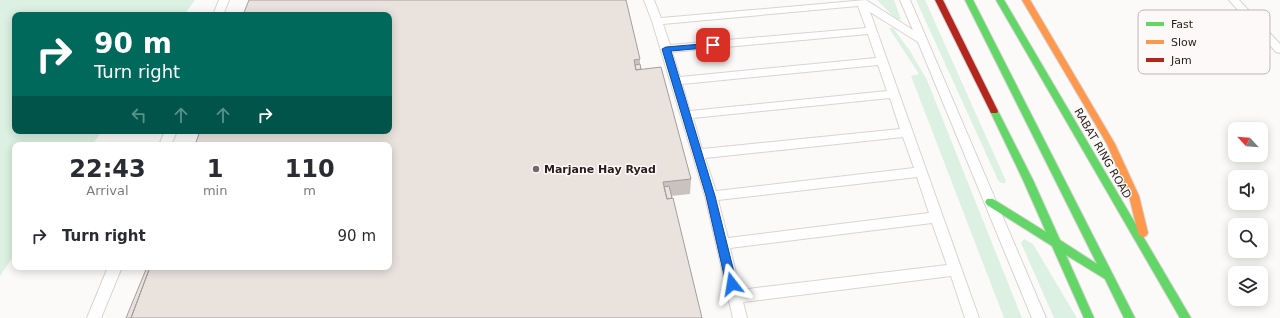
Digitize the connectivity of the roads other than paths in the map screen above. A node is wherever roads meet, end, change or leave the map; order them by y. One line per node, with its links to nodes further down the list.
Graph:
1 (224, 0): 11 (lane)
2 (649, 0): 12 (lane)
3 (905, 0): 15 (lane)
4 (939, 0): 28 (highway)
5 (969, 0): 33 (highway)
6 (1000, 0): 30 (highway, RABAT RING ROAD)
7 (1026, 0): 30 (highway)
8 (1234, 0): 10 (lane)
9 (861, 2): 12 (lane); 13 (lane); 15 (lane)
10 (1243, 10)
11 (219, 12)
12 (657, 21): 16 (lane)
13 (872, 31): 16 (lane); 18 (lane)
14 (1270, 39): 17 (lane)
15 (923, 41): 26 (lane)
16 (666, 49): 19 (lane)
17 (1280, 50)
18 (882, 61): 19 (lane); 20 (lane)
19 (675, 81): 21 (lane)
20 (894, 94): 21 (lane); 22 (lane)
21 (686, 115): 23 (lane)
22 (907, 132): 23 (lane); 24 (lane)
23 (697, 154): 25 (lane)
24 (921, 172): 25 (lane); 27 (lane)
25 (711, 196): 29 (lane)
26 (990, 202): 28 (highway); 38 (lane)
27 (937, 217): 29 (lane); 32 (lane)
28 (1056, 243): 33 (highway); 39 (highway)
29 (722, 244): 34 (lane)
30 (1146, 250): 41 (highway, RABAT RING ROAD)
31 (114, 270): 35 (lane)
32 (955, 270): 34 (lane); 37 (lane)
33 (1108, 275): 40 (highway)
34 (735, 297): 36 (lane)
35 (94, 318)
36 (740, 318)
37 (972, 318)
38 (1039, 318)
39 (1089, 318)
40 (1130, 318)
41 (1186, 318)

